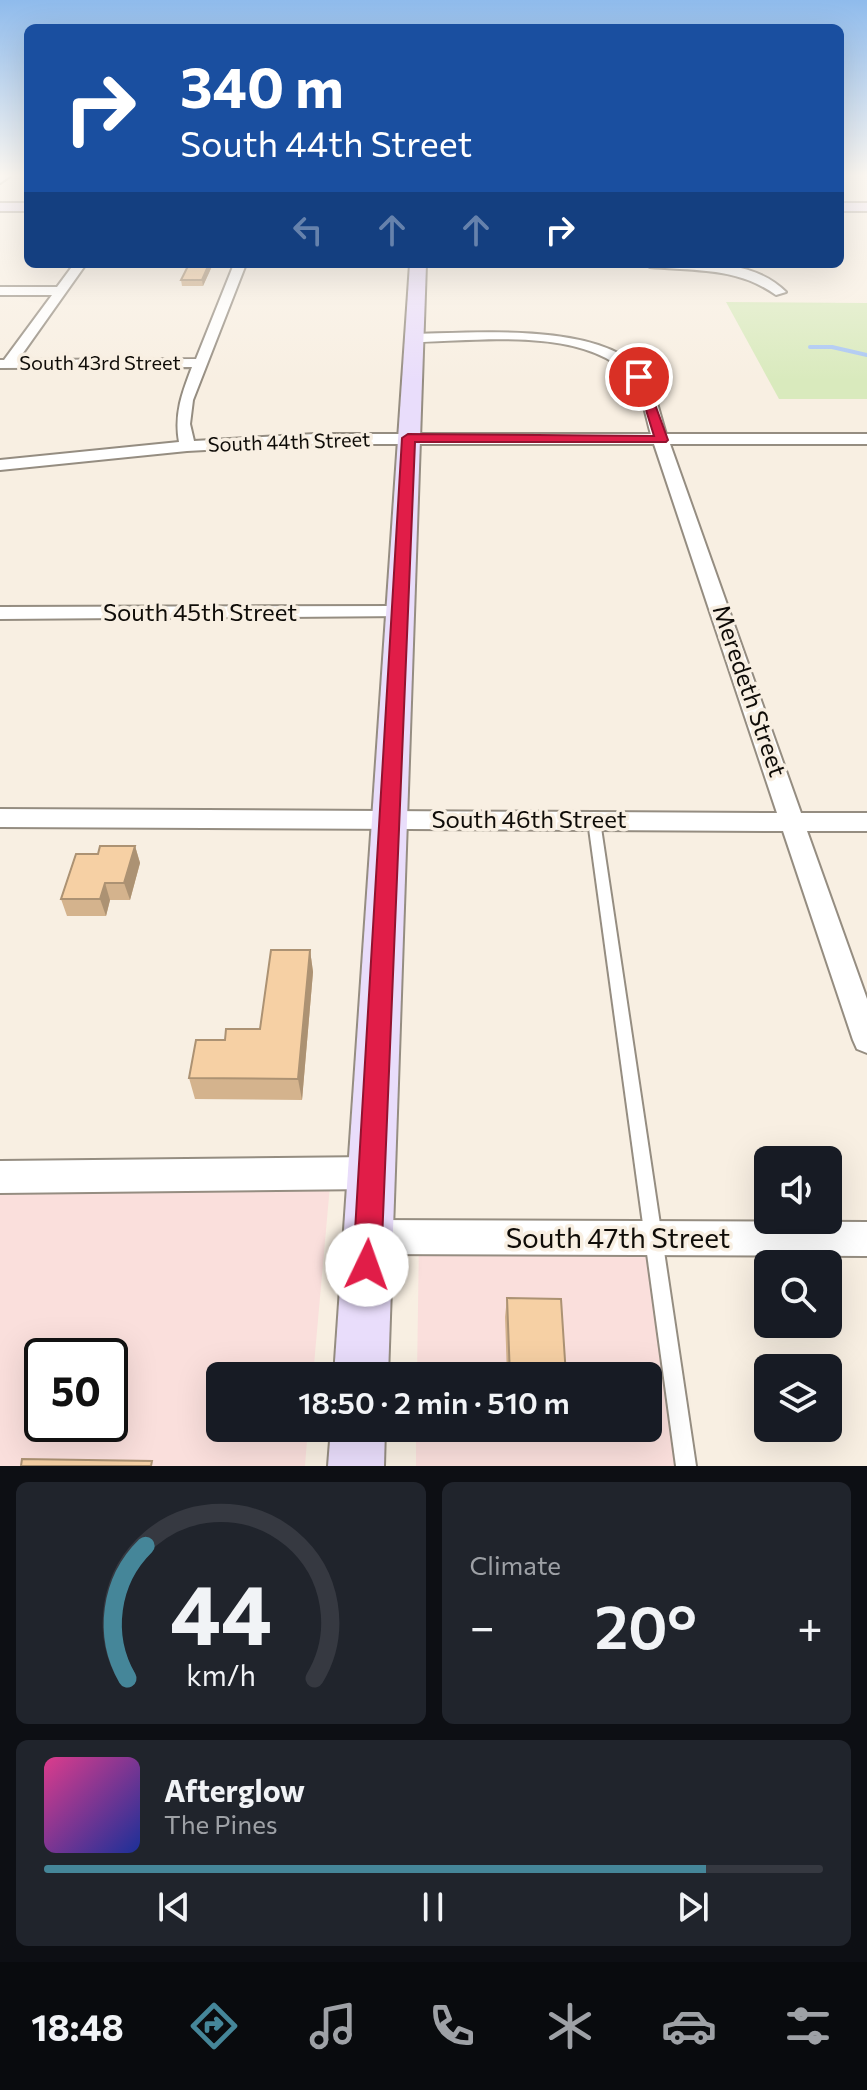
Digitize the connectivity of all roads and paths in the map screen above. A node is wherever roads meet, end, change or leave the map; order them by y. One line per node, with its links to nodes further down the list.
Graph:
1 (77, 268): 6 (street)
2 (238, 268): 9 (street)
3 (418, 268): 8 (main road)
4 (732, 268): 7 (street)
5 (0, 291): 6 (street)
6 (60, 291): 10 (street)
7 (780, 292)
8 (414, 338): 11 (main road); 13 (street, Meredeth Street)
9 (201, 363): 10 (street, South 43rd Street); 14 (street)
10 (4, 364)
11 (408, 438): 13 (street, South 44th Street); 14 (street, South 44th Street); 16 (main road)
12 (867, 439): 13 (street, South 44th Street)
13 (662, 440): 21 (street, Meredeth Street)
14 (187, 446): 15 (street, South 44th Street)
15 (0, 465)
16 (400, 612): 17 (street, South 45th Street); 19 (main road)
17 (0, 613)
18 (0, 818): 19 (street, South 46th Street)
19 (389, 820): 20 (street, South 46th Street); 24 (main road)
20 (594, 821): 21 (street, South 46th Street); 27 (lane)
21 (794, 822): 22 (street, South 46th Street); 23 (street, Meredeth Street)
22 (867, 822)
23 (867, 1040)
24 (372, 1173): 25 (street); 26 (main road)
25 (0, 1177)
26 (368, 1237): 27 (street, South 47th Street); 29 (main road)
27 (655, 1238): 28 (street, South 47th Street); 32 (lane)
28 (867, 1239)
29 (362, 1362)
30 (357, 1442): 31 (main road)
31 (356, 1466)
32 (686, 1466)

